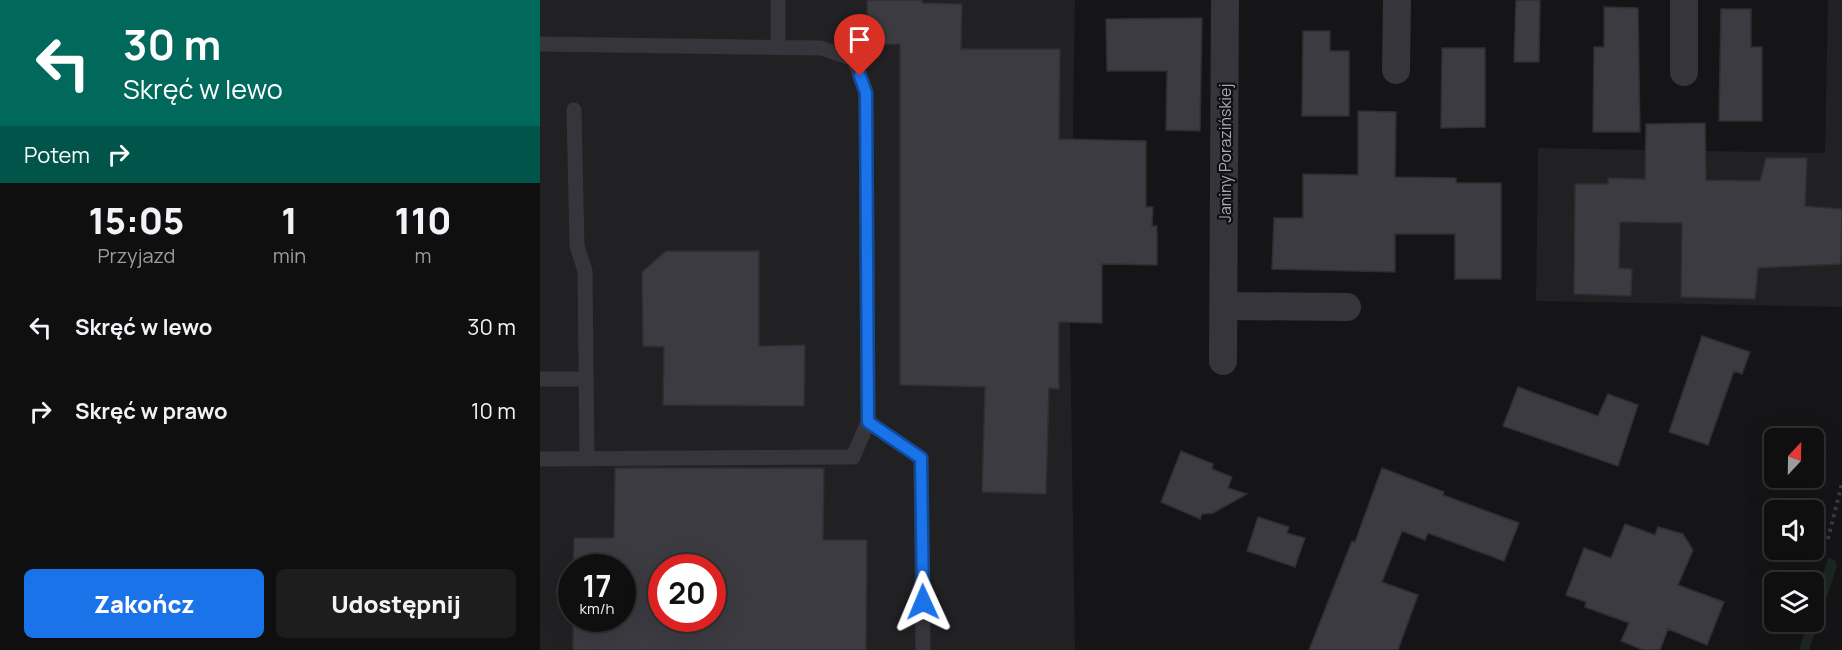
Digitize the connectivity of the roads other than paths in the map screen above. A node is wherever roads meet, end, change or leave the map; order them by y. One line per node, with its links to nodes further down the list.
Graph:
1 (778, 0): 6 (lane)
2 (1226, 0): 10 (street, Janiny Porazińskiej)
3 (1397, 0): 7 (street)
4 (1684, 0): 8 (street)
5 (540, 44): 6 (lane)
6 (778, 47): 15 (lane)
7 (1396, 70)
8 (1684, 72)
9 (574, 110): 13 (lane)
10 (1224, 306): 11 (street); 12 (street, Janiny Porazińskiej)
11 (1347, 307)
12 (1223, 361)
13 (586, 379): 14 (lane); 17 (lane)
14 (540, 380)
15 (868, 422): 17 (lane); 18 (lane)
16 (540, 459): 17 (lane)
17 (587, 459)
18 (923, 650)

